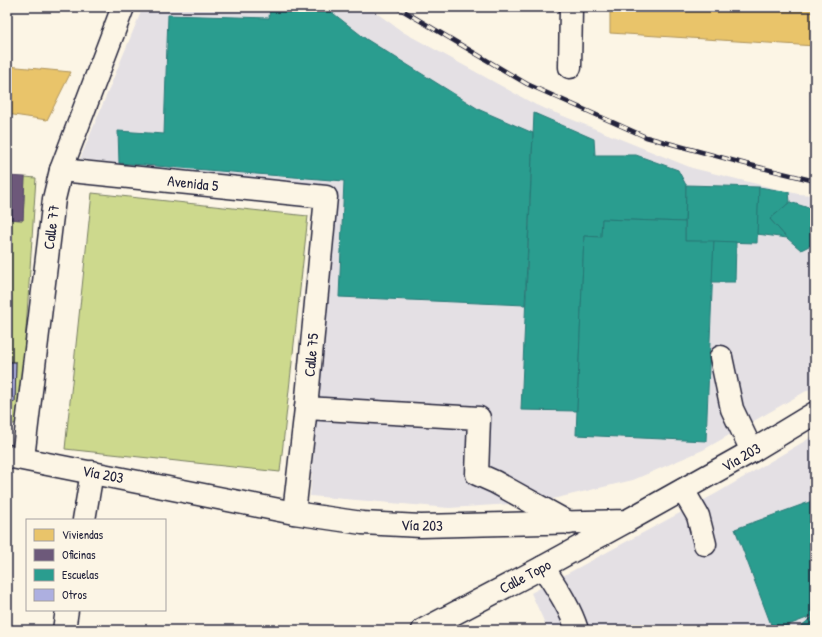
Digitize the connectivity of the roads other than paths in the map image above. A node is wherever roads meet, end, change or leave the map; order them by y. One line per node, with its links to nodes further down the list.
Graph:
1 (124, 7): 4 (street, Calle 77)
2 (571, 7): 3 (street)
3 (570, 67)
4 (61, 170): 5 (street, Avenida 5); 10 (street, Calle 77)
5 (326, 197): 7 (street, Calle 75)
6 (721, 357): 9 (street)
7 (306, 408): 13 (street, Calle 75); 16 (street)
8 (815, 413): 9 (street, Vía 203)
9 (752, 451): 12 (street, Vía 203)
10 (15, 457): 11 (street, Vía 203)
11 (92, 472): 13 (street, Vía 203); 14 (street)
12 (684, 490): 15 (street, Vía 203); 17 (street)
13 (294, 513): 16 (street, Vía 203)
14 (84, 519)
15 (627, 521): 16 (street, Vía 203); 18 (street, Calle Topo)
16 (569, 522)
17 (705, 544)
18 (543, 567): 21 (street, Calle Topo); 22 (street)
19 (67, 611): 20 (street)
20 (64, 630)
21 (423, 630)
22 (577, 630)

